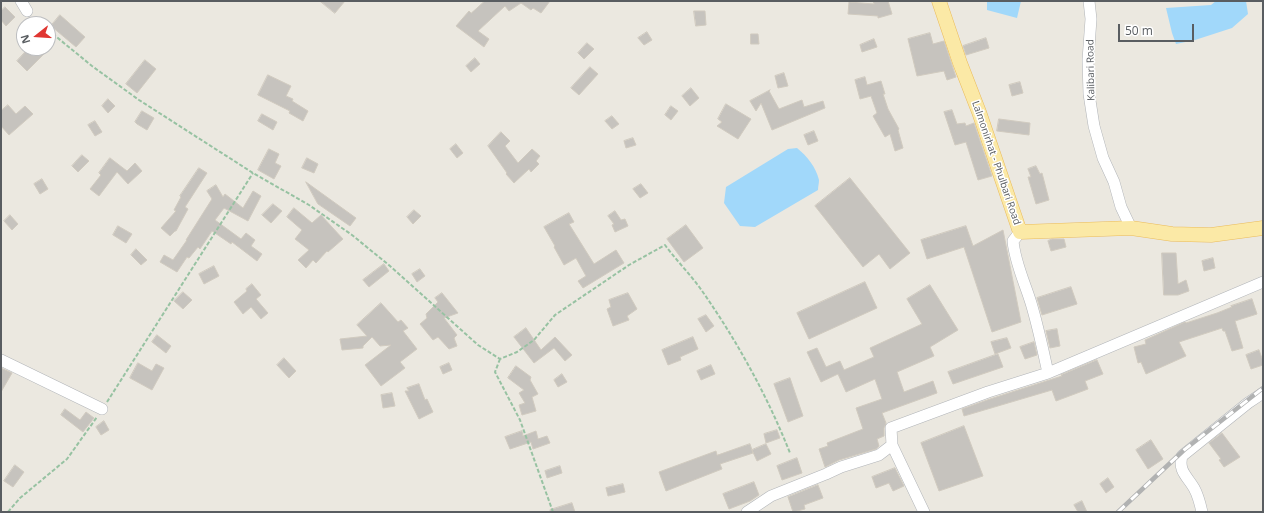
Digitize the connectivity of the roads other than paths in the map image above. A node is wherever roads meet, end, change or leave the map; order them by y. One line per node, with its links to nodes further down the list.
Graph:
1 (21, 1): 4 (street)
2 (939, 1): 7 (main road, Lalmonirhat - Phulbari Road)
3 (1089, 1): 5 (street, Kalibari Road)
4 (27, 11)
5 (1131, 228): 6 (main road, Lalmonirhat - Phulbari Road); 7 (main road, Lalmonirhat - Phulbari Road)
6 (1263, 228)
7 (1020, 232): 10 (street)
8 (1263, 282): 10 (street)
9 (1, 360): 12 (street)
10 (1048, 373): 13 (street)
11 (1263, 393): 16 (street)
12 (102, 409)
13 (892, 445): 14 (street); 15 (street)
14 (747, 512)
15 (924, 512)
16 (1202, 512)

